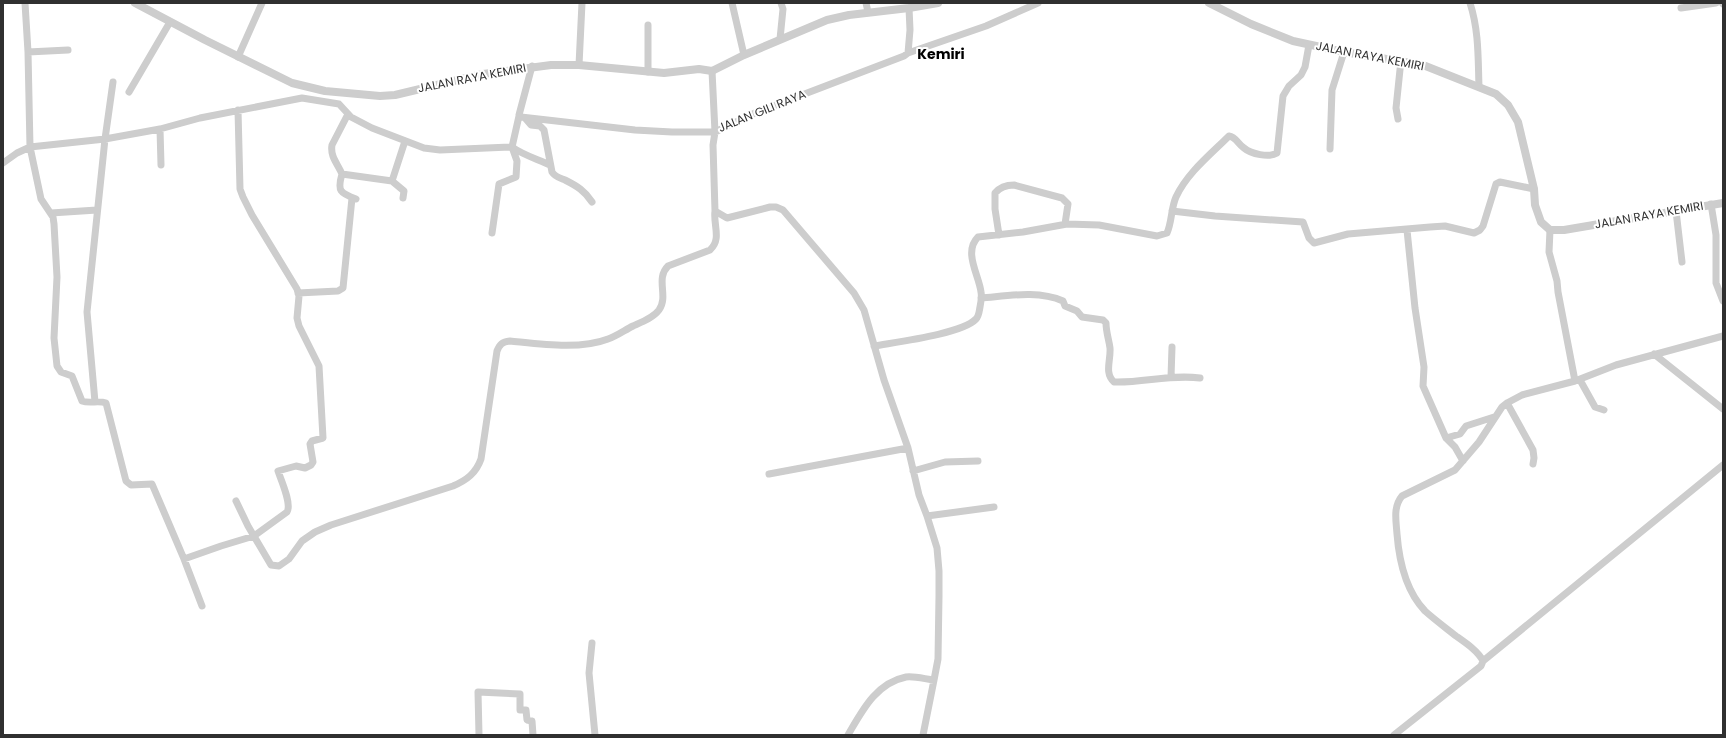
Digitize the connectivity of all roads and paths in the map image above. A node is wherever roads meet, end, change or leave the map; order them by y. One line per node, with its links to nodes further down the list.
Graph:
1 (25, 3): 21 (street)
2 (135, 3): 16 (street, JALAN RAYA KEMIRI)
3 (262, 3): 25 (street)
4 (582, 3): 28 (street)
5 (732, 3): 24 (street)
6 (781, 3): 18 (street)
7 (866, 3): 15 (street)
8 (938, 3): 13 (street)
9 (1038, 3): 23 (street, JALAN GILI RAYA)
10 (1209, 3): 19 (street, JALAN RAYA KEMIRI)
11 (1470, 3): 32 (street)
12 (1716, 3): 14 (street)
13 (909, 8): 15 (street); 23 (street)
14 (1681, 8)
15 (868, 12): 18 (street)
16 (170, 22): 25 (street, JALAN RAYA KEMIRI); 33 (street)
17 (648, 25): 30 (street)
18 (780, 39): 24 (street)
19 (1309, 45): 22 (street, JALAN RAYA KEMIRI); 59 (street)
20 (68, 50): 21 (street)
21 (28, 52): 43 (street)
22 (1344, 52): 26 (street, JALAN RAYA KEMIRI); 45 (street)
23 (908, 53): 40 (street, JALAN GILI RAYA)
24 (744, 55): 29 (street)
25 (238, 57): 34 (street, JALAN RAYA KEMIRI)
26 (1401, 60): 32 (street, JALAN RAYA KEMIRI); 38 (street)
27 (532, 66): 28 (street, JALAN RAYA KEMIRI); 34 (street, JALAN RAYA KEMIRI); 37 (street)
28 (579, 66): 30 (street, JALAN RAYA KEMIRI)
29 (712, 71): 30 (street, JALAN RAYA KEMIRI); 40 (street)
30 (648, 72)
31 (113, 82): 41 (street)
32 (1479, 87): 51 (street, JALAN RAYA KEMIRI)
33 (129, 92)
34 (302, 93): 35 (street); 36 (street)
35 (238, 110): 39 (street); 67 (street)
36 (348, 114): 42 (street); 49 (street)
37 (522, 117): 40 (street, JALAN GILI RAYA); 44 (street); 48 (street)
38 (1398, 119)
39 (160, 129): 41 (street); 47 (street)
40 (715, 132): 58 (street)
41 (105, 139): 43 (street); 56 (street)
42 (405, 141): 44 (street); 50 (street)
43 (30, 147): 46 (street); 60 (street)
44 (512, 148): 48 (street); 64 (street)
45 (1330, 148)
46 (3, 163)
47 (161, 165)
48 (550, 165): 53 (street)
49 (342, 174): 50 (street); 67 (street)
50 (392, 181): 52 (street)
51 (1534, 190): 62 (street); 63 (street, JALAN RAYA KEMIRI)
52 (403, 198)
53 (592, 202)
54 (1723, 203): 55 (street, JALAN RAYA KEMIRI)
55 (1711, 204): 57 (street, JALAN RAYA KEMIRI); 69 (street)
56 (97, 210): 60 (street); 77 (street)
57 (1676, 210): 63 (street, JALAN RAYA KEMIRI); 66 (street)
58 (714, 211): 71 (street); 93 (street)
59 (1172, 211): 61 (street); 62 (street)
60 (51, 213): 77 (street)
61 (1065, 224): 65 (street); 65 (street)
62 (1407, 230): 82 (street)
63 (1550, 230): 76 (street)
64 (492, 233)
65 (998, 235): 68 (street)
66 (1682, 262)
67 (298, 293): 93 (street)
68 (981, 298): 71 (street); 74 (street)
69 (1723, 301)
70 (1723, 336): 73 (street)
71 (874, 346): 83 (street)
72 (1172, 347): 74 (street)
73 (1654, 354): 76 (street); 79 (street)
74 (1171, 377): 75 (street)
75 (1200, 378)
76 (1577, 381): 78 (street); 80 (street)
77 (95, 402): 94 (street)
78 (1506, 403): 81 (street); 86 (street)
79 (1723, 409)
80 (1604, 410)
81 (1494, 417): 82 (street); 85 (street)
82 (1446, 438): 85 (street)
83 (908, 448): 88 (street); 89 (street)
84 (978, 461): 88 (street)
85 (1462, 461): 97 (street)
86 (1533, 464)
87 (1723, 465): 97 (street)
88 (913, 471): 92 (street)
89 (769, 474)
90 (236, 501): 93 (street)
91 (994, 508): 92 (street)
92 (927, 516): 98 (street)
93 (254, 536): 94 (street)
94 (184, 559): 95 (street)
95 (202, 606)
96 (592, 643): 101 (street)
97 (1483, 661): 104 (street)
98 (934, 680): 102 (street); 103 (street)
99 (479, 735): 100 (street)
100 (533, 735)
101 (594, 735)
102 (848, 735)
103 (923, 735)
104 (1394, 735)

